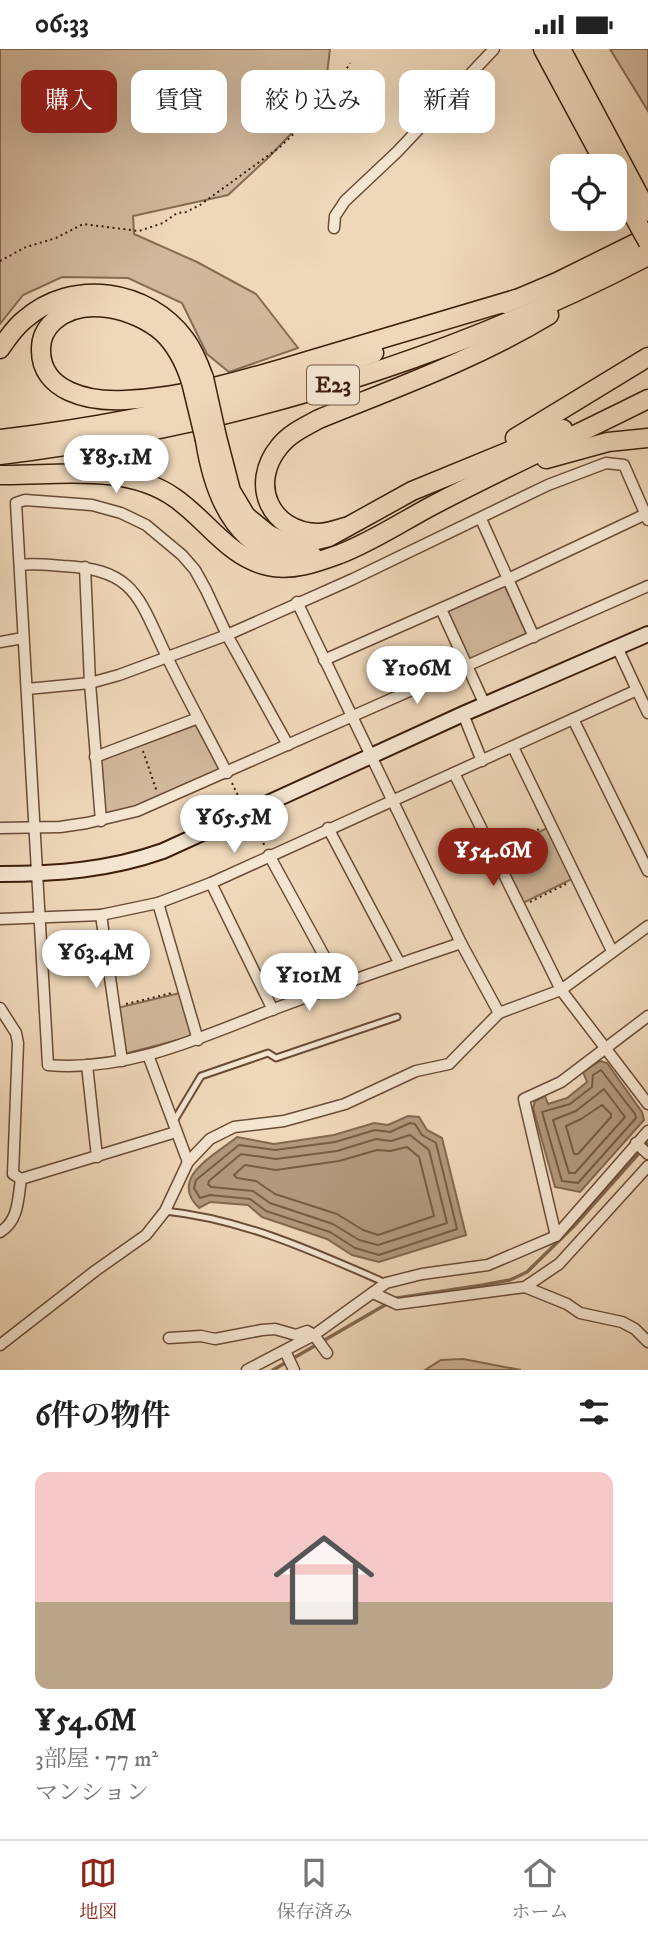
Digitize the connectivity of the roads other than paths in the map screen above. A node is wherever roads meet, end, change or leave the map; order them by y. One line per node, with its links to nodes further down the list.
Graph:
1 (494, 49): 6 (street)
2 (543, 49): 4 (highway)
3 (561, 49): 7 (highway)
4 (600, 154)
5 (627, 200): 7 (highway)
6 (334, 228)
7 (646, 229): 10 (highway, E23)
8 (648, 256): 9 (highway, E23)
9 (624, 269): 19 (highway, E23); 25 (highway)
10 (516, 299): 13 (highway); 18 (highway, E23)
11 (0, 349): 13 (highway)
12 (646, 360): 21 (highway)
13 (198, 380): 17 (highway, bridge)
14 (648, 387): 21 (highway)
15 (648, 399): 22 (highway)
16 (644, 437): 22 (highway)
17 (211, 438): 25 (highway); 26 (highway)
18 (0, 439)
19 (0, 455)
20 (0, 475): 26 (highway)
21 (438, 480): 25 (highway)
22 (444, 499): 26 (highway)
23 (647, 517): 24 (street); 29 (street)
24 (481, 519): 29 (street); 31 (street)
25 (345, 527)
26 (343, 553)
27 (20, 565): 28 (street); 34 (street); 36 (street)
28 (85, 567): 39 (street); 42 (street)
29 (508, 579): 32 (street); 35 (street)
30 (648, 586): 35 (street)
31 (297, 602): 34 (street); 40 (street)
32 (441, 609): 40 (street); 41 (street)
33 (648, 633): 38 (street)
34 (227, 635): 39 (street); 51 (street)
35 (534, 637): 41 (street)
36 (23, 638): 37 (street); 43 (street)
37 (0, 642)
38 (617, 646): 44 (street); 45 (street)
39 (167, 657): 42 (street); 49 (street)
40 (324, 660): 48 (street)
41 (468, 666): 45 (street); 48 (street)
42 (90, 683): 43 (street); 54 (street)
43 (27, 689): 60 (street)
44 (637, 690): 46 (street); 50 (street)
45 (485, 705): 47 (street)
46 (648, 713)
47 (463, 714): 53 (street); 55 (street)
48 (354, 717): 51 (street); 53 (street)
49 (198, 718): 54 (street); 56 (street)
50 (573, 719): 52 (street); 64 (street)
51 (288, 745): 56 (street)
52 (513, 747): 55 (street); 74 (street)
53 (372, 756): 58 (street); 66 (street)
54 (95, 757): 59 (street)
55 (482, 761): 57 (street)
56 (227, 773): 59 (street)
57 (454, 773): 58 (street); 77 (street)
58 (392, 799): 62 (street); 73 (street)
59 (101, 821): 60 (street)
60 (33, 827): 61 (street); 66 (street)
61 (0, 828)
62 (328, 828): 63 (street); 75 (street)
63 (269, 855): 67 (street); 76 (street)
64 (648, 871)
65 (0, 874): 66 (street)
66 (38, 874): 70 (street)
67 (211, 883): 68 (street); 79 (street)
68 (158, 904): 69 (street); 83 (street)
69 (101, 915): 70 (street); 86 (street)
70 (38, 918): 71 (street); 87 (street)
71 (0, 919)
72 (648, 926): 74 (street)
73 (461, 943): 75 (street); 80 (street)
74 (612, 951): 77 (street)
75 (400, 964): 76 (street)
76 (340, 985): 79 (street)
77 (561, 990): 80 (street); 84 (street)
78 (0, 1007): 96 (street)
79 (274, 1010): 83 (street)
80 (499, 1013): 94 (street)
81 (648, 1016): 84 (street)
82 (397, 1017): 89 (lane)
83 (198, 1040): 85 (street)
84 (606, 1047): 88 (street); 99 (street)
85 (148, 1055): 86 (street); 89 (street)
86 (122, 1061): 87 (street)
87 (88, 1065): 93 (street)
88 (648, 1104)
89 (175, 1126): 93 (street); 94 (street)
90 (648, 1131): 91 (street)
91 (636, 1143): 92 (street); 99 (street)
92 (648, 1154)
93 (96, 1157): 96 (street)
94 (188, 1162): 97 (street)
95 (648, 1166): 101 (street)
96 (21, 1179): 98 (street)
97 (165, 1211): 100 (lane); 106 (street)
98 (0, 1232)
99 (556, 1236): 100 (street)
100 (386, 1283): 102 (street)
101 (525, 1287): 102 (street); 105 (street)
102 (373, 1293): 103 (street)
103 (314, 1335): 104 (street); 107 (street); 108 (street)
104 (169, 1338)
105 (648, 1342)
106 (0, 1345)
107 (285, 1351): 109 (street); 110 (street)
108 (327, 1353)
109 (247, 1370)
110 (294, 1370)

